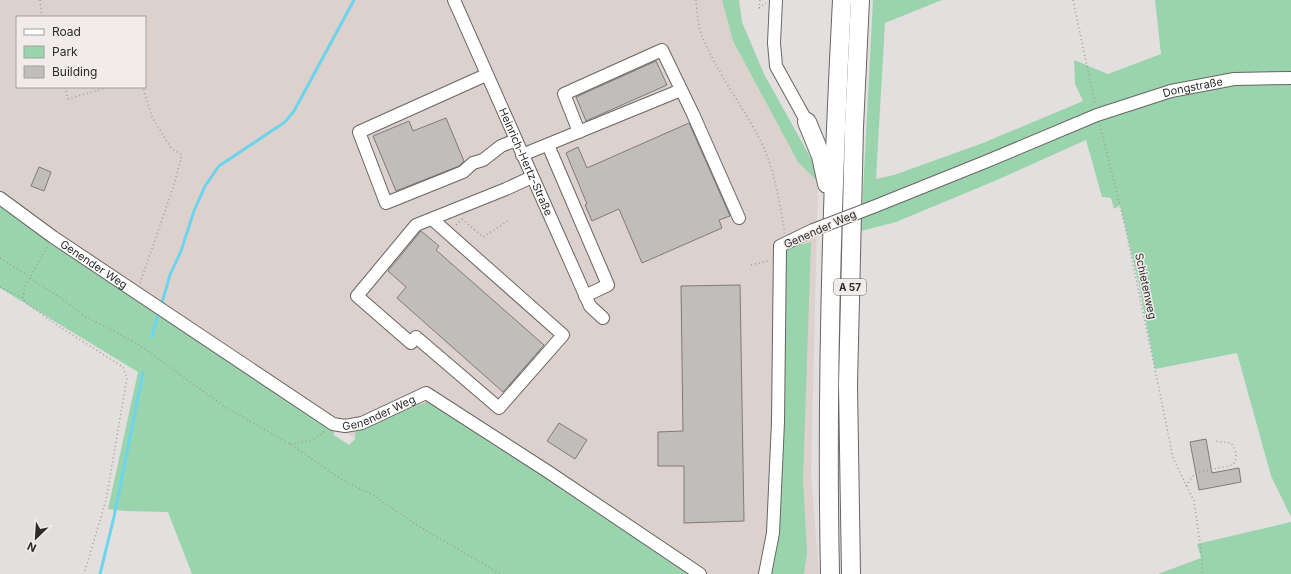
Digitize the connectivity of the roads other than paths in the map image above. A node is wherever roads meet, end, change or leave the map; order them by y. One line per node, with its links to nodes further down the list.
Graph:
1 (454, 0): 5 (street, Heinrich-Hertz-Straße)
2 (776, 0): 9 (street)
3 (842, 0): 18 (highway, A 57)
4 (860, 0): 24 (highway, A 57)
5 (486, 75): 11 (street, Heinrich-Hertz-Straße); 11 (street)
6 (1291, 78): 8 (street, Dongstraße)
7 (681, 90): 10 (street); 10 (street); 16 (street)
8 (1097, 114): 22 (street, Genender Weg, bridge)
9 (807, 122): 18 (highway)
10 (579, 132): 12 (street)
11 (516, 140): 13 (street, Heinrich-Hertz-Straße)
12 (548, 145): 13 (street); 19 (street)
13 (522, 155): 14 (street, Heinrich-Hertz-Straße)
14 (532, 177): 17 (street); 19 (street, Heinrich-Hertz-Straße)
15 (0, 198): 21 (street, Genender Weg)
16 (739, 218)
17 (432, 219): 17 (street)
18 (833, 221): 23 (highway, A 57)
19 (585, 296): 20 (street, Heinrich-Hertz-Straße)
20 (603, 318)
21 (700, 574)
22 (765, 574)
23 (830, 574)
24 (852, 574)

